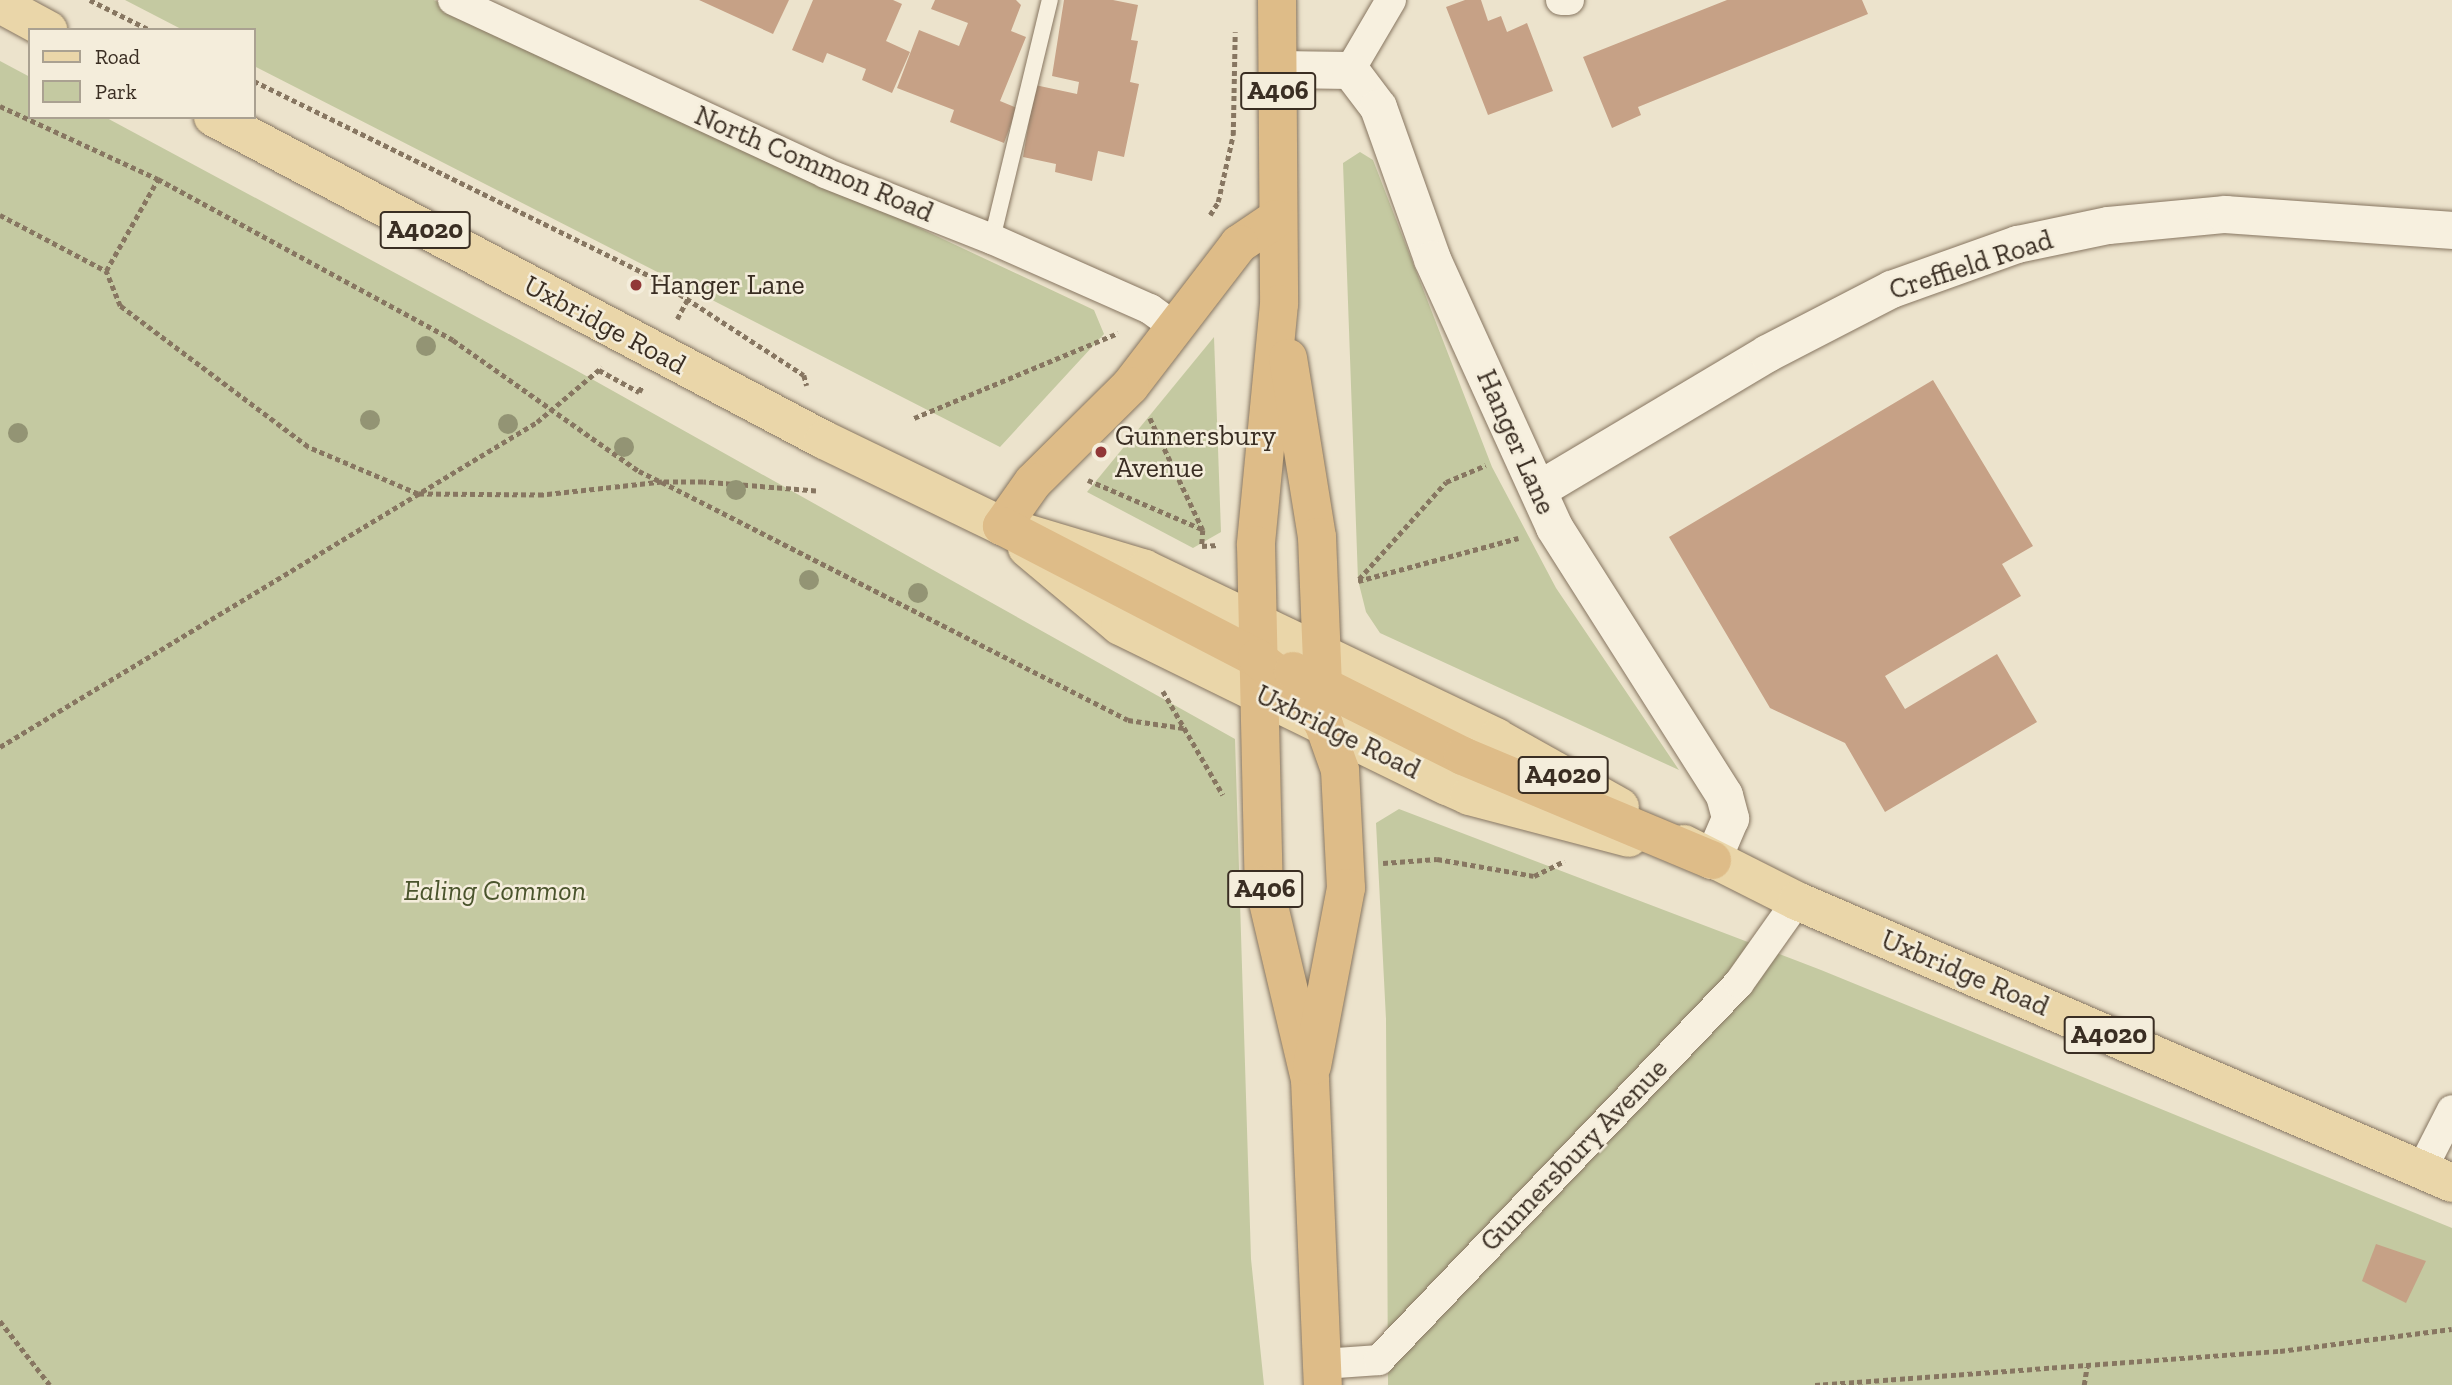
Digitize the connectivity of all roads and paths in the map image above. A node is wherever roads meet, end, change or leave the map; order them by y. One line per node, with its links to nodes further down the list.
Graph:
1 (90, 0): 11 (path)
2 (453, 0): 24 (street, North Common Road)
3 (1050, 0): 24 (lane)
4 (1277, 0): 12 (highway, A406)
5 (1391, 0): 13 (street)
6 (1561, 0): 7 (street)
7 (1569, 0)
8 (0, 4): 10 (main road)
9 (1235, 27): 22 (path)
10 (44, 28)
11 (146, 28)
12 (1279, 69): 13 (street); 21 (highway, A406)
13 (1350, 70): 39 (street, Hanger Lane)
14 (256, 82): 31 (path)
15 (0, 106): 17 (path)
16 (28, 119): 19 (path)
17 (28, 119)
18 (217, 119): 42 (main road, Uxbridge Road / A4020)
19 (158, 179): 25 (path); 34 (path)
20 (0, 215): 25 (path)
21 (1276, 219): 26 (highway, A406); 27 (highway)
22 (1204, 224)
23 (2452, 230): 39 (street, Creffield Road)
24 (992, 239): 27 (street, North Common Road)
25 (106, 271): 41 (path)
26 (1279, 304): 48 (highway, A406); 50 (highway, A406)
27 (1175, 327): 42 (highway)
28 (1122, 331): 35 (path)
29 (605, 362): 30 (path)
30 (599, 370): 32 (path); 34 (path)
31 (804, 375)
32 (639, 392)
33 (1145, 407): 44 (path)
34 (554, 410): 38 (path); 41 (path)
35 (914, 418)
36 (1490, 463): 46 (path)
37 (1083, 477): 44 (path)
38 (662, 482): 40 (path); 41 (path); 51 (path)
39 (1539, 489): 43 (street, Hanger Lane)
40 (816, 491)
41 (418, 494): 52 (path)
42 (1002, 526): 48 (main road, Uxbridge Road / A4020); 48 (main road, Uxbridge Road / A4020)
43 (1554, 527): 46 (path); 54 (street, Hanger Lane)
44 (1203, 530): 45 (path)
45 (1230, 545)
46 (1358, 580): 47 (path)
47 (1354, 587)
48 (1257, 658): 50 (main road, Uxbridge Road / A4020); 50 (main road, Uxbridge Road / A4020); 58 (highway, Gunnersbury Avenue / A406)
49 (1157, 681): 51 (path)
50 (1323, 689): 54 (main road, Uxbridge Road / A4020); 54 (main road, Uxbridge Road / A4020); 58 (highway, Gunnersbury Avenue / A406)
51 (1184, 728): 53 (path)
52 (0, 747)
53 (1228, 801)
54 (1712, 860): 57 (main road, Uxbridge Road / A4020)
55 (1564, 861): 56 (path)
56 (1372, 864)
57 (1797, 901): 60 (main road, Uxbridge Road / A4020); 64 (street, Gunnersbury Avenue)
58 (1310, 1079): 64 (highway, Gunnersbury Avenue / A406)
59 (2452, 1110): 60 (street)
60 (2437, 1176)
61 (0, 1321): 65 (path)
62 (2452, 1329): 63 (path)
63 (2087, 1367): 66 (path); 67 (path)
64 (1323, 1374)
65 (50, 1385)
66 (1815, 1385)
67 (2084, 1385)

